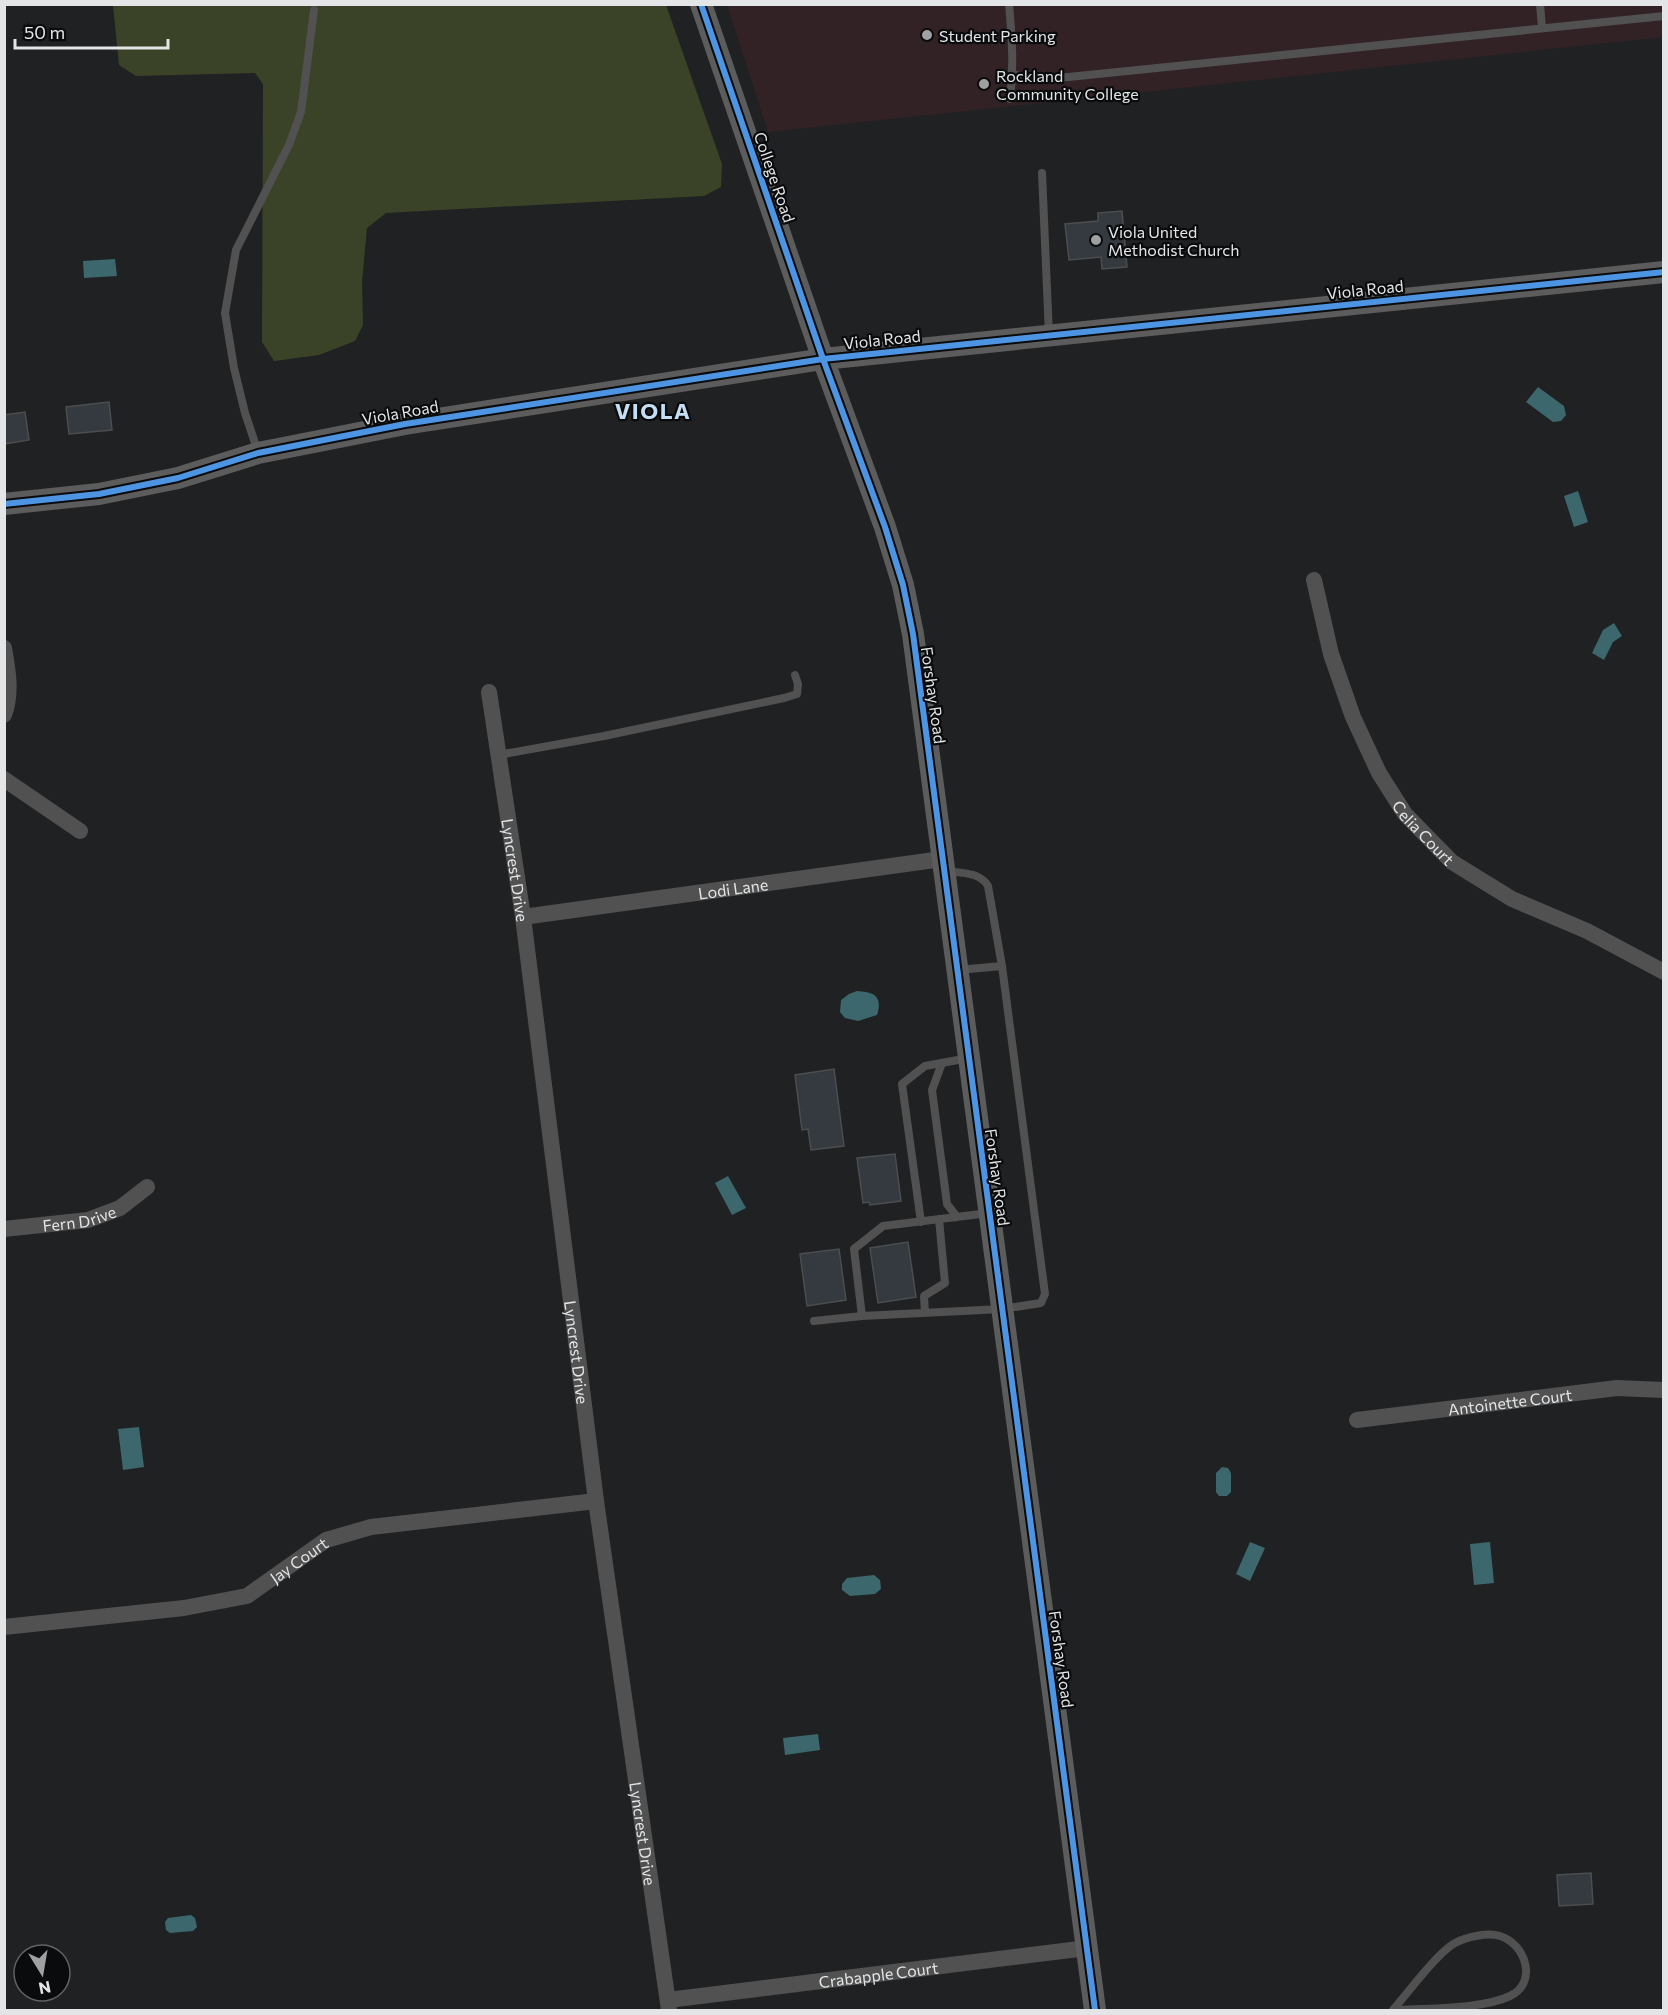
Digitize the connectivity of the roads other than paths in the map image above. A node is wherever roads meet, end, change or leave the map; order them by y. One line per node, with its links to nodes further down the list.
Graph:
1 (701, 4): 12 (street, College Road)
2 (1009, 4): 7 (lane)
3 (1540, 4): 6 (lane)
4 (314, 10): 13 (lane)
5 (1664, 16): 6 (lane)
6 (1542, 28): 7 (lane)
7 (1013, 74): 8 (lane)
8 (1010, 99)
9 (1042, 173): 11 (lane)
10 (1664, 272): 11 (street, Viola Road)
11 (1049, 335): 12 (street, Viola Road)
12 (823, 359): 13 (street, Viola Road); 23 (street, Forshay Road)
13 (258, 453): 14 (street, Viola Road)
14 (4, 504)
15 (1314, 580): 27 (street, Celia Court)
16 (4, 648): 19 (street)
17 (795, 675): 20 (lane)
18 (489, 692): 20 (street, Lyncrest Drive)
19 (4, 715)
20 (498, 754): 24 (street, Lyncrest Drive)
21 (4, 779): 22 (street)
22 (80, 831)
23 (943, 865): 24 (street, Lodi Lane); 25 (lane); 26 (street, Forshay Road)
24 (523, 917): 42 (street, Lyncrest Drive)
25 (1002, 966): 26 (lane); 36 (lane)
26 (957, 970): 28 (street, Forshay Road)
27 (1664, 972)
28 (969, 1058): 29 (lane); 31 (street, Forshay Road)
29 (942, 1063): 32 (lane); 34 (lane)
30 (147, 1187): 35 (street, Fern Drive)
31 (989, 1213): 32 (lane); 36 (street, Forshay Road)
32 (957, 1217): 33 (lane)
33 (939, 1219): 34 (lane); 37 (lane)
34 (921, 1222): 38 (lane)
35 (4, 1229)
36 (1002, 1309): 37 (lane); 44 (street, Forshay Road)
37 (926, 1313): 38 (lane)
38 (862, 1316): 39 (lane)
39 (813, 1321)
40 (1664, 1390): 41 (street, Antoinette Court)
41 (1357, 1420)
42 (596, 1501): 43 (street, Jay Court); 45 (street, Lyncrest Drive)
43 (4, 1627)
44 (1087, 1948): 45 (street, Crabapple Court); 46 (street, Forshay Road)
45 (669, 2005)
46 (1095, 2010)
47 (1393, 2010): 48 (lane)
48 (1400, 2010)

